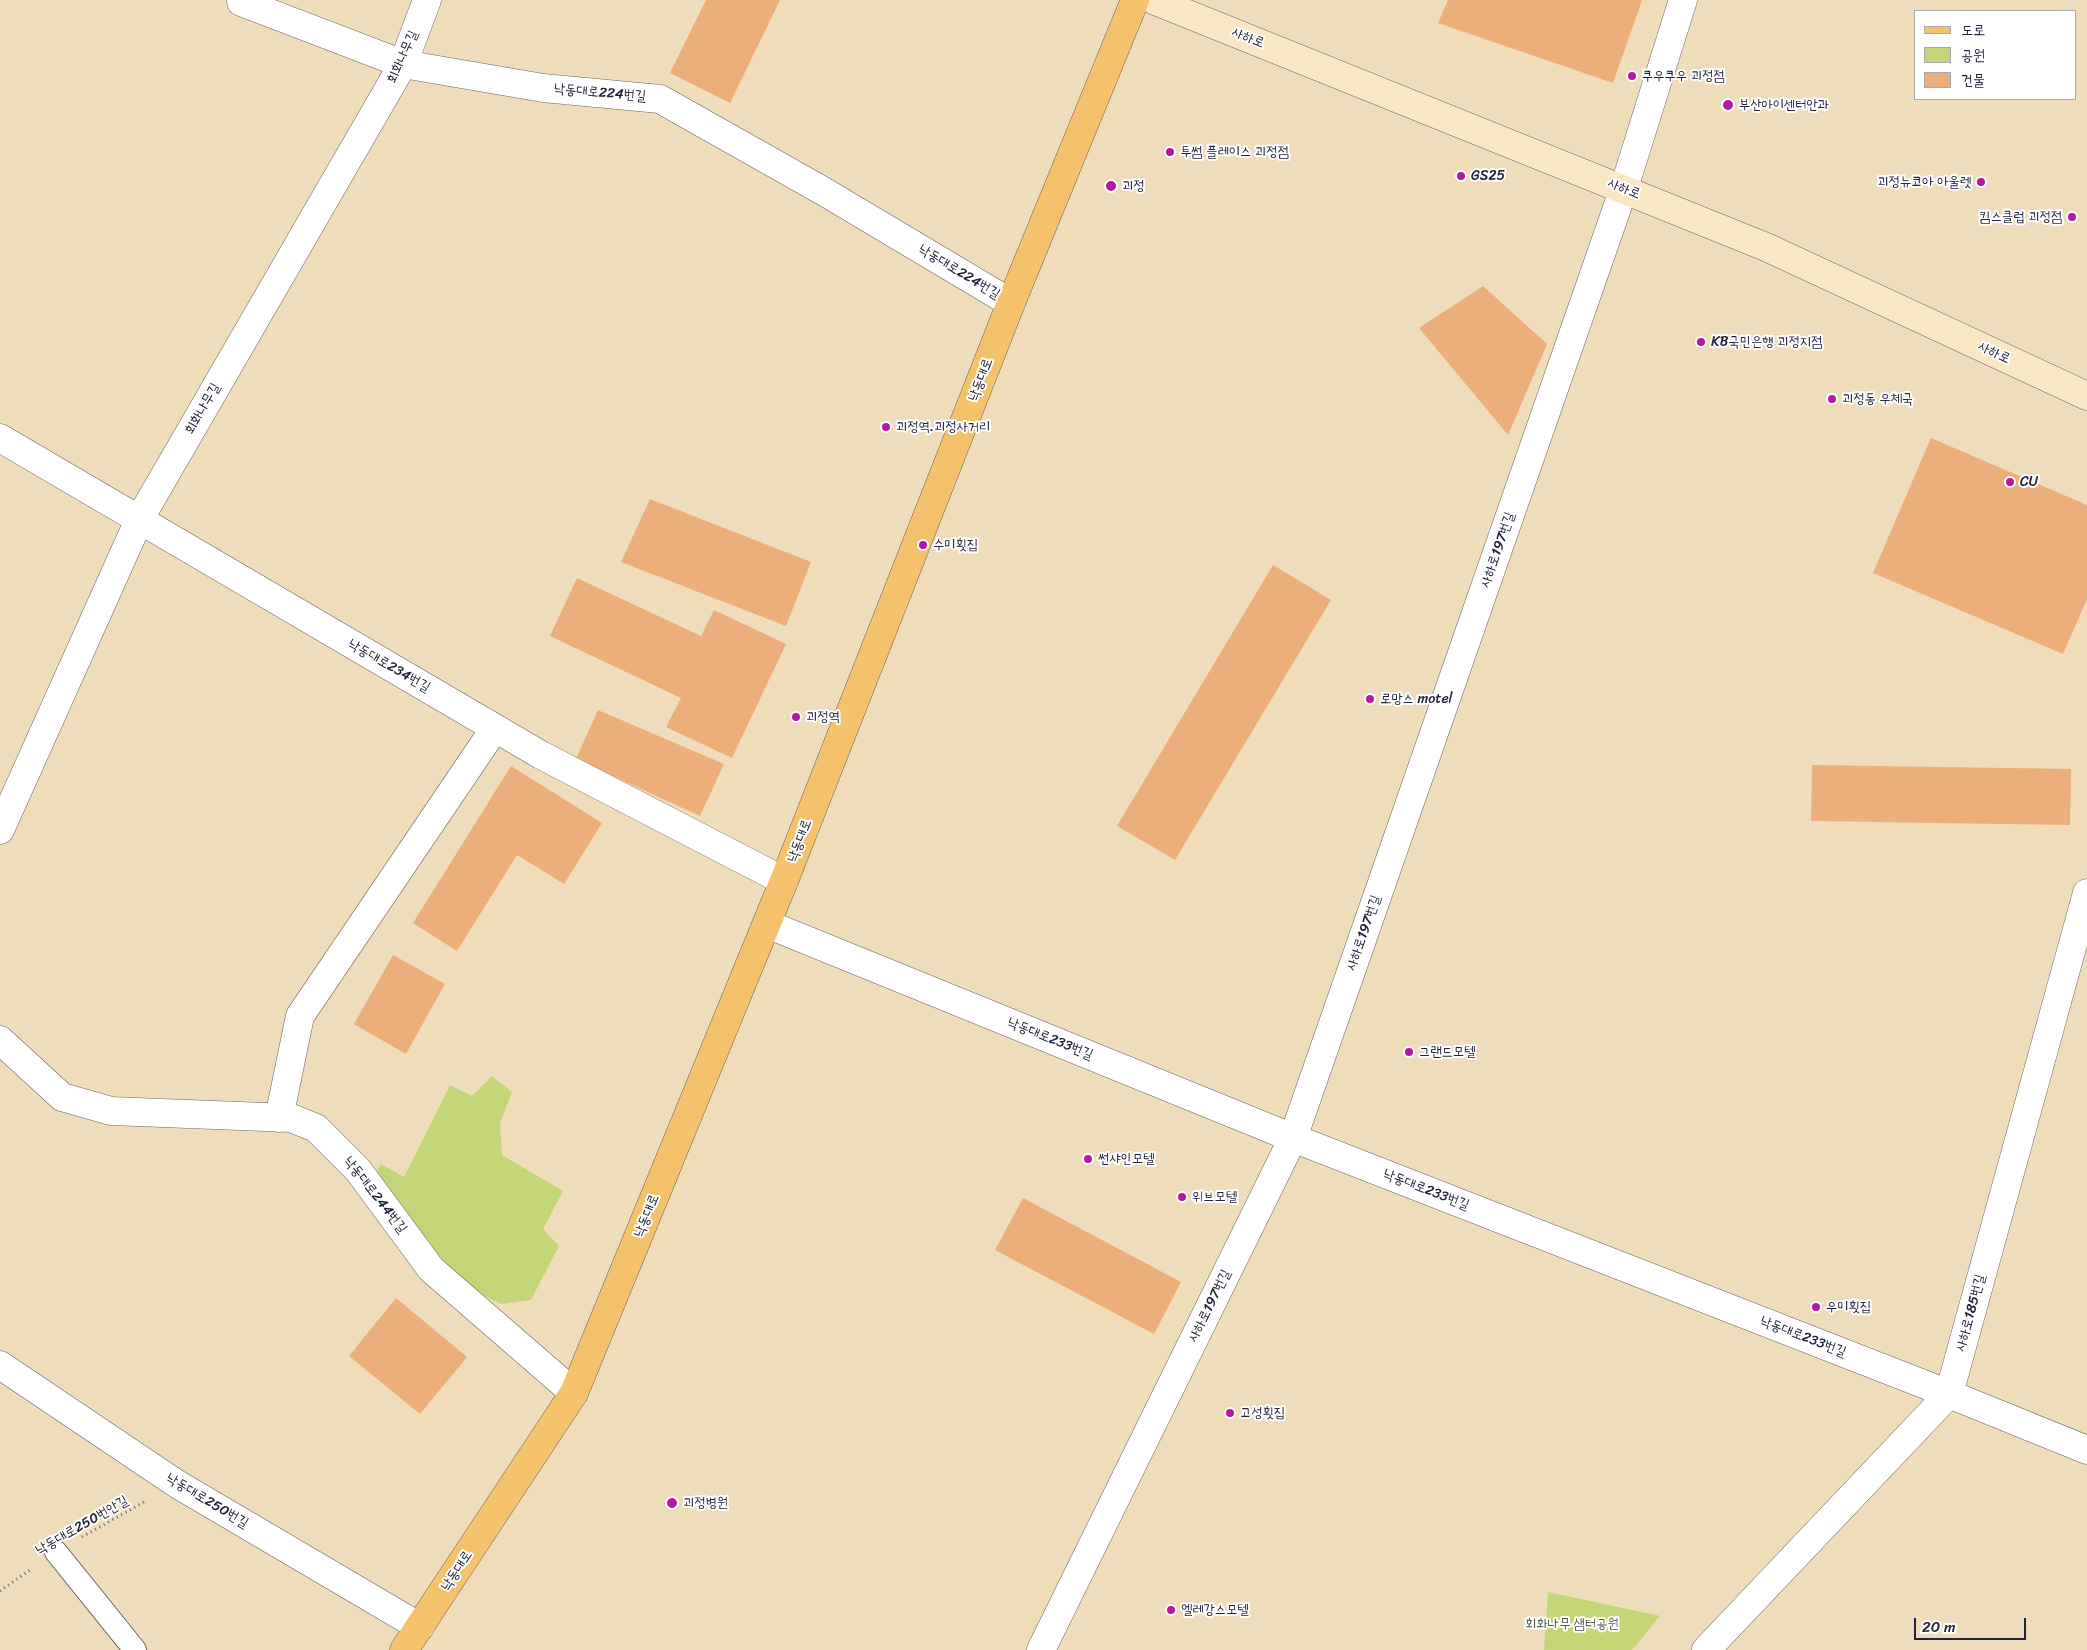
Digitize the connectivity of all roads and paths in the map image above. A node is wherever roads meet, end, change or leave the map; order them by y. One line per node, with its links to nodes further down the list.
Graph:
1 (241, 0): 6 (street, 낙동대로224번길)
2 (427, 0): 6 (street, 회화나무길)
3 (1135, 0): 8 (main road, 낙동대로)
4 (1153, 0): 7 (street, 사하로)
5 (1684, 0): 7 (street, 사하로197번길)
6 (403, 64): 8 (street, 낙동대로224번길); 11 (street, 회화나무길)
7 (1624, 188): 9 (street, 사하로); 19 (street, 사하로197번길)
8 (1011, 303): 14 (main road, 낙동대로)
9 (2087, 396)
10 (0, 438): 11 (street, 낙동대로234번길)
11 (139, 520): 12 (street, 낙동대로234번길); 13 (street, 회화나무길)
12 (495, 728): 14 (street, 낙동대로234번길); 18 (street)
13 (0, 830)
14 (784, 881): 16 (main road, 낙동대로)
15 (2087, 893): 22 (street, 사하로185번길)
16 (767, 924): 19 (street, 낙동대로233번길); 21 (main road, 낙동대로)
17 (0, 1040): 18 (street, 낙동대로244번길)
18 (280, 1118): 21 (street, 낙동대로244번길)
19 (1293, 1138): 22 (street, 낙동대로233번길); 30 (street, 사하로197번길)
20 (0, 1365): 24 (street, 낙동대로250번길)
21 (574, 1393): 27 (main road, 낙동대로)
22 (1949, 1394): 23 (street, 낙동대로233번길); 31 (street, 사하로185번길)
23 (2087, 1450)
24 (177, 1484): 25 (path, 낙동대로250번안길); 27 (street, 낙동대로250번길)
25 (56, 1552): 26 (path, 낙동대로250번안길); 28 (lane)
26 (0, 1591)
27 (420, 1627): 29 (main road, 낙동대로)
28 (135, 1650)
29 (404, 1650)
30 (1041, 1650)
31 (1706, 1650)

